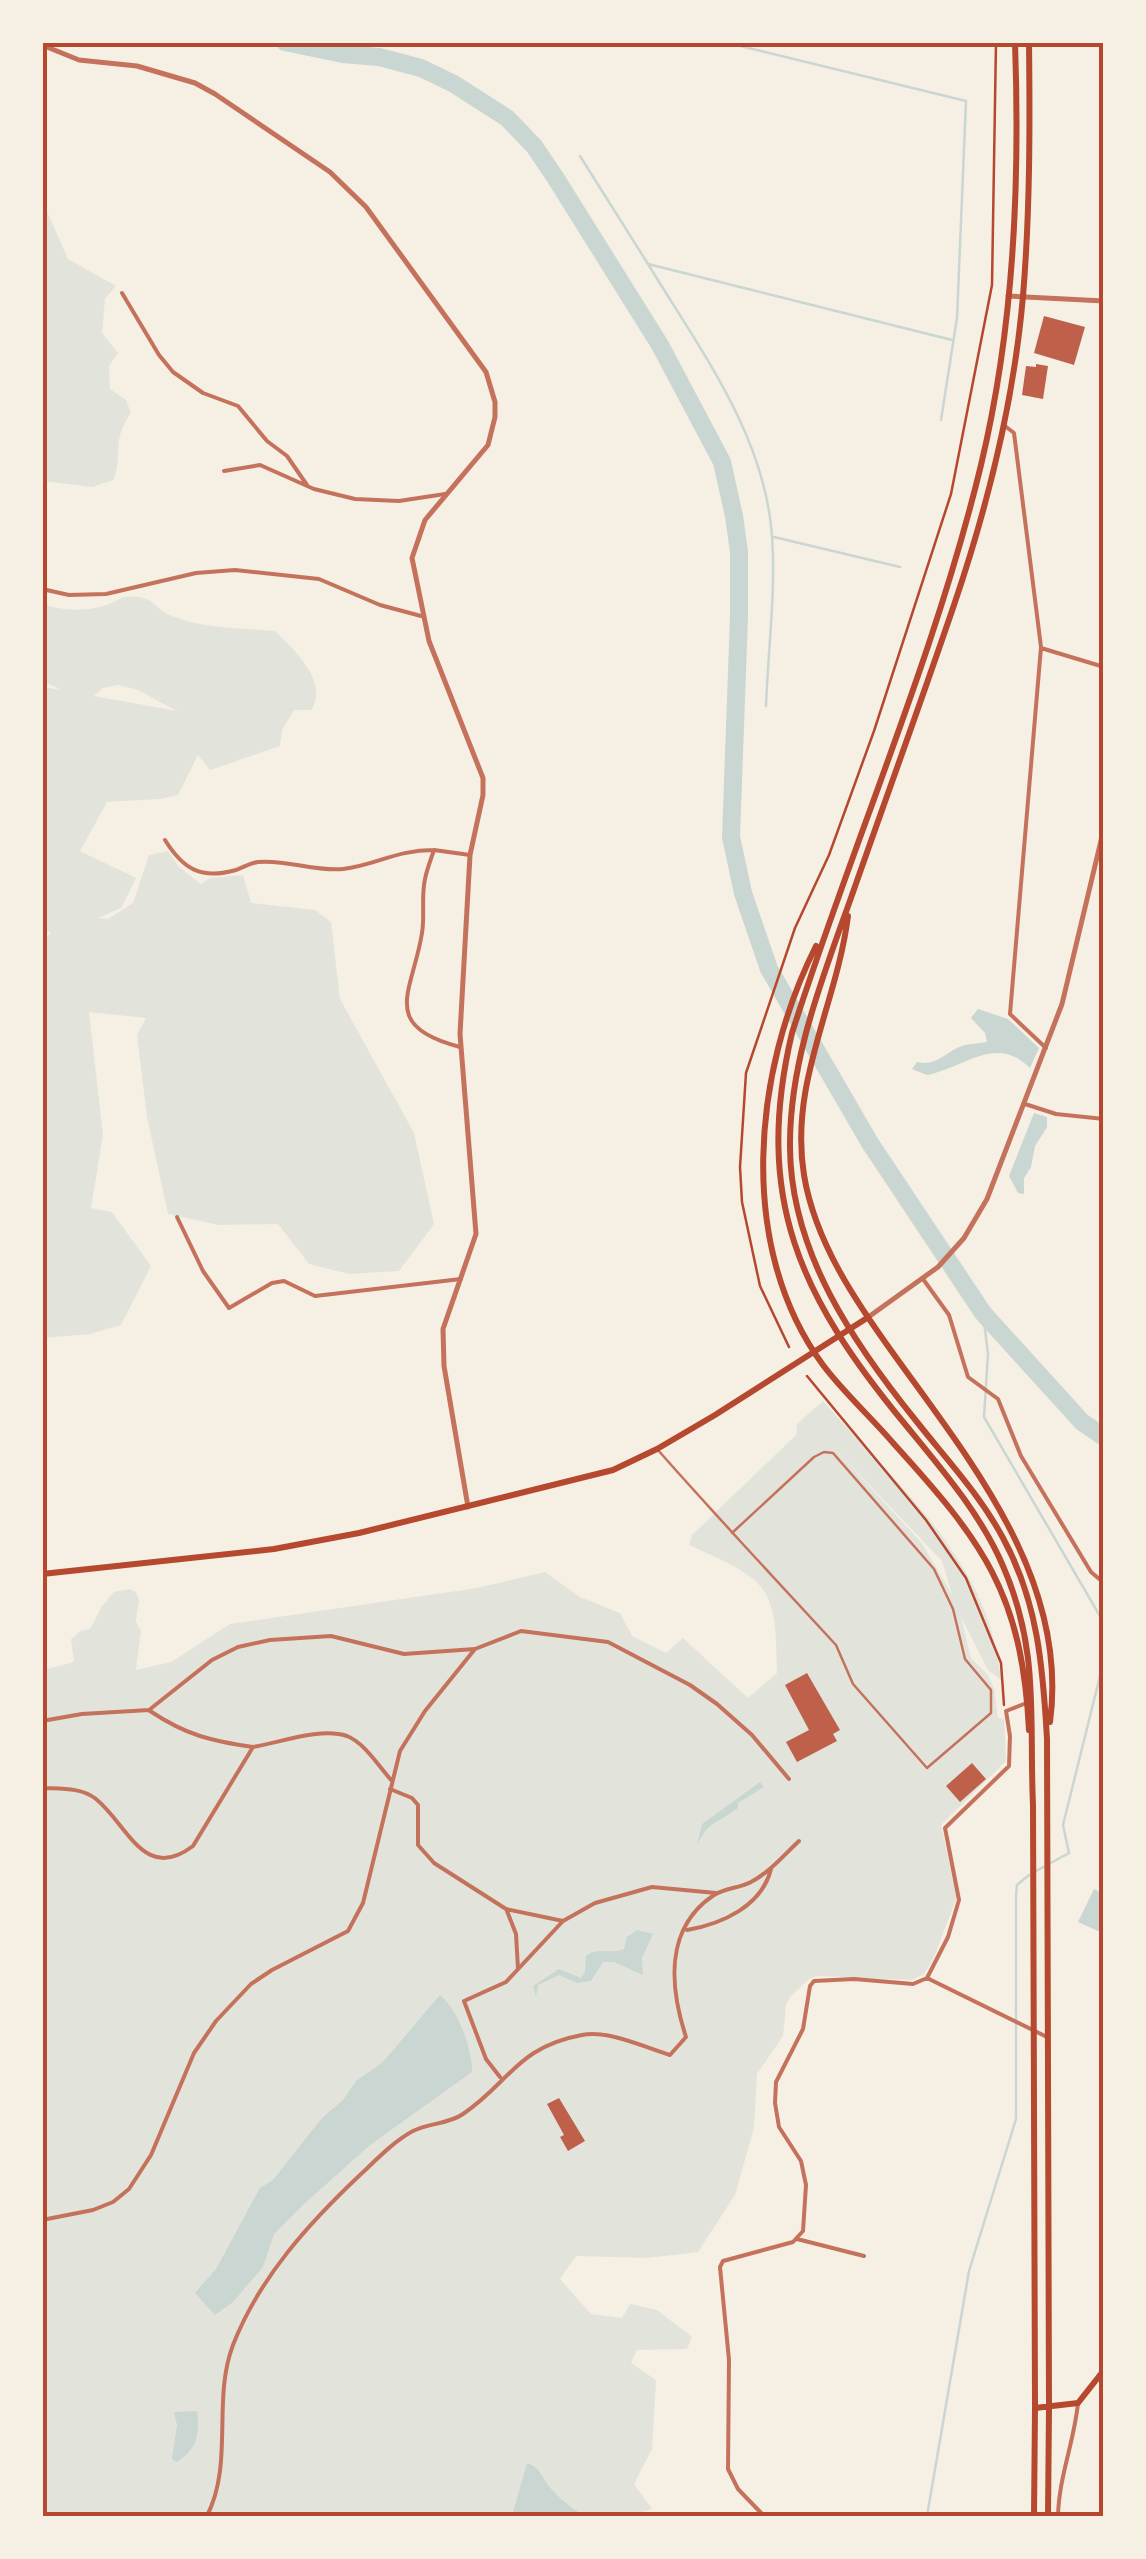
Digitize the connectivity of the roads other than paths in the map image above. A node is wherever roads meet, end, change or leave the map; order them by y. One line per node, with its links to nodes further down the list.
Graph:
1 (1015, 42): 5 (main road)
2 (1028, 42): 6 (main road)
3 (42, 45): 11 (street)
4 (122, 293): 10 (street)
5 (1008, 296): 6 (street); 22 (main road)
6 (1023, 298): 7 (street); 8 (main road)
7 (1104, 301)
8 (1004, 425): 14 (street); 21 (main road)
9 (224, 472): 10 (street)
10 (307, 485): 11 (street)
11 (450, 492): 13 (street)
12 (42, 589): 13 (street)
13 (421, 616): 20 (street)
14 (1040, 647): 15 (street); 24 (street)
15 (1104, 666)
16 (1104, 828): 18 (street)
17 (165, 840): 19 (street)
18 (1101, 845): 24 (street)
19 (434, 850): 20 (street); 23 (street)
20 (470, 854): 23 (street)
21 (850, 900): 30 (main road); 41 (main road)
22 (828, 923): 31 (main road); 42 (main road)
23 (461, 1047): 28 (street)
24 (1046, 1048): 25 (street)
25 (1025, 1104): 26 (street); 29 (street)
26 (1104, 1120)
27 (177, 1217): 28 (street)
28 (462, 1279): 33 (street)
29 (923, 1279): 30 (street); 36 (street)
30 (867, 1318): 31 (main road); 41 (main road)
31 (812, 1350): 32 (main road); 38 (main road)
32 (657, 1450): 33 (main road); 34 (lane)
33 (468, 1507): 35 (main road)
34 (732, 1533): 34 (lane)
35 (42, 1574)
36 (1104, 1583)
37 (475, 1649): 39 (street); 44 (street); 45 (street)
38 (1028, 1703): 42 (main road); 55 (street)
39 (149, 1710): 40 (street); 43 (street)
40 (42, 1721)
41 (1047, 1739): 57 (main road)
42 (1030, 1746): 56 (main road)
43 (252, 1747): 45 (street); 46 (street)
44 (789, 1779)
45 (392, 1781): 47 (street)
46 (42, 1788)
47 (390, 1789): 51 (street); 59 (street)
48 (799, 1841): 49 (street)
49 (770, 1869): 50 (street); 53 (street)
50 (716, 1893): 52 (street); 53 (street)
51 (506, 1909): 52 (street); 54 (street)
52 (563, 1921): 54 (street)
53 (684, 1930): 58 (street)
54 (518, 1969): 58 (street)
55 (926, 1978): 56 (street); 60 (street)
56 (1034, 2032): 57 (street); 64 (main road)
57 (1047, 2037): 65 (main road)
58 (501, 2078): 66 (street)
59 (42, 2220)
60 (796, 2238): 61 (street); 67 (street)
61 (864, 2256)
62 (1104, 2370): 63 (main road)
63 (1078, 2403): 65 (main road); 70 (street)
64 (1035, 2408): 65 (main road); 68 (main road)
65 (1048, 2408): 69 (main road)
66 (207, 2516)
67 (764, 2516)
68 (1034, 2516)
69 (1048, 2516)
70 (1058, 2516)

